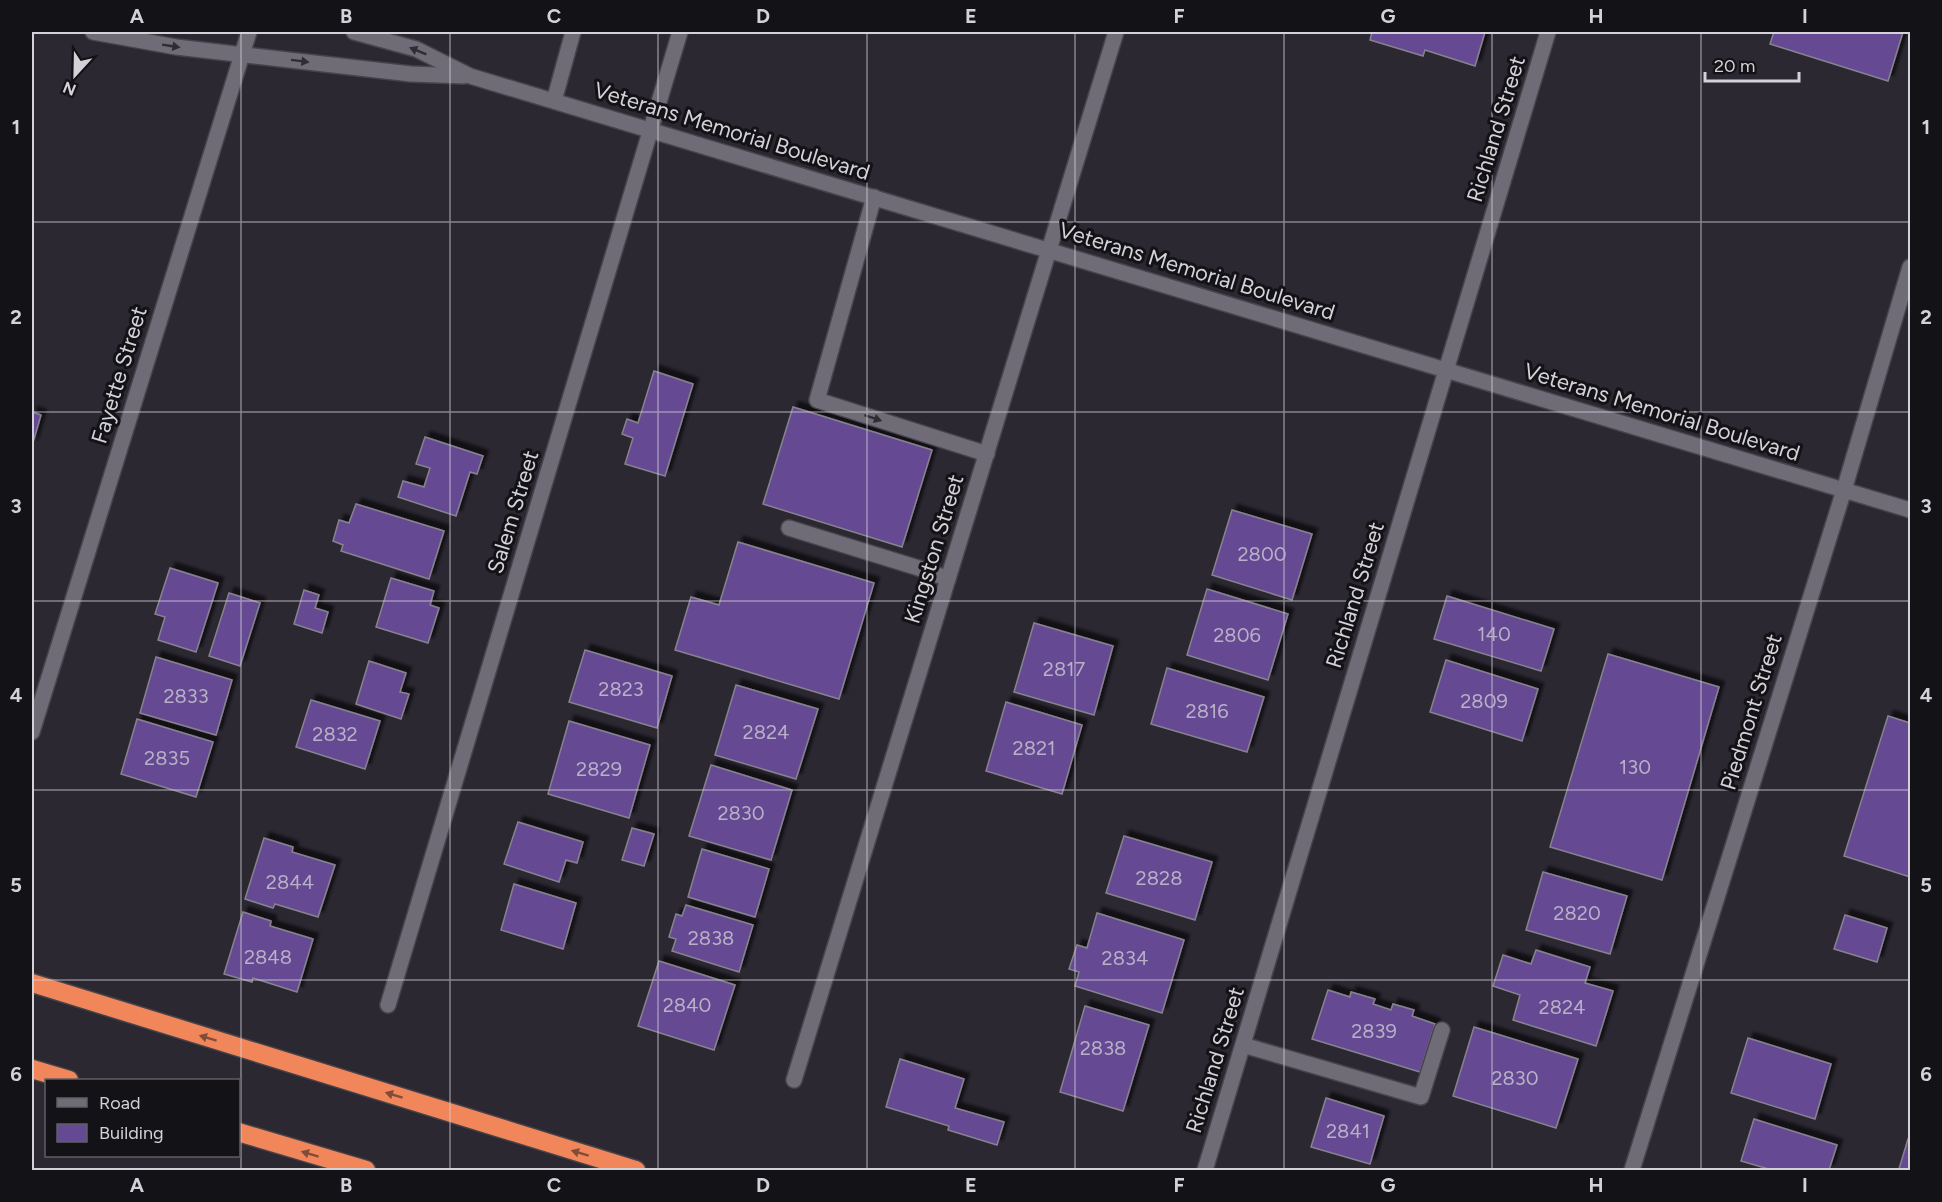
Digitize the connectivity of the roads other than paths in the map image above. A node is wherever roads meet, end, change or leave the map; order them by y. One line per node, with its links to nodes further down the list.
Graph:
1 (93, 32): 8 (street, Veterans Memorial Boulevard, one-way to 8)
2 (249, 32): 8 (street, Fayette Street)
3 (354, 32): 9 (street, Veterans Memorial Boulevard, one-way to 3)
4 (573, 32): 10 (street)
5 (680, 32): 11 (street, Salem Street)
6 (1116, 32): 13 (street, Kingston Street)
7 (1548, 32): 15 (street, Richland Street)
8 (242, 54): 9 (street, Veterans Memorial Boulevard, one-way to 9); 21 (street, Fayette Street)
9 (471, 76): 10 (street, Veterans Memorial Boulevard)
10 (554, 101): 11 (street, Veterans Memorial Boulevard)
11 (651, 129): 12 (street, Veterans Memorial Boulevard); 23 (street, Salem Street)
12 (874, 197): 13 (street, Veterans Memorial Boulevard); 16 (street, one-way to 16)
13 (1049, 250): 15 (street, Veterans Memorial Boulevard); 16 (street, Kingston Street)
14 (1911, 267): 17 (street, Piedmont Street)
15 (1447, 371): 17 (street, Veterans Memorial Boulevard); 25 (street, Richland Street)
16 (987, 454): 20 (street, Kingston Street)
17 (1844, 490): 18 (street, Veterans Memorial Boulevard); 33 (street, Piedmont Street)
18 (1911, 510)
19 (789, 528): 20 (street)
20 (948, 579): 28 (street, Kingston Street)
21 (32, 732)
22 (32, 983): 31 (highway, one-way to 22)
23 (388, 1005)
24 (1442, 1030): 25 (street)
25 (1243, 1045): 32 (street, Richland Street)
26 (32, 1069): 27 (highway)
27 (66, 1079)
28 (794, 1080)
29 (240, 1133): 30 (highway, one-way to 29)
30 (366, 1170)
31 (636, 1170)
32 (1205, 1170)
33 (1632, 1170)

